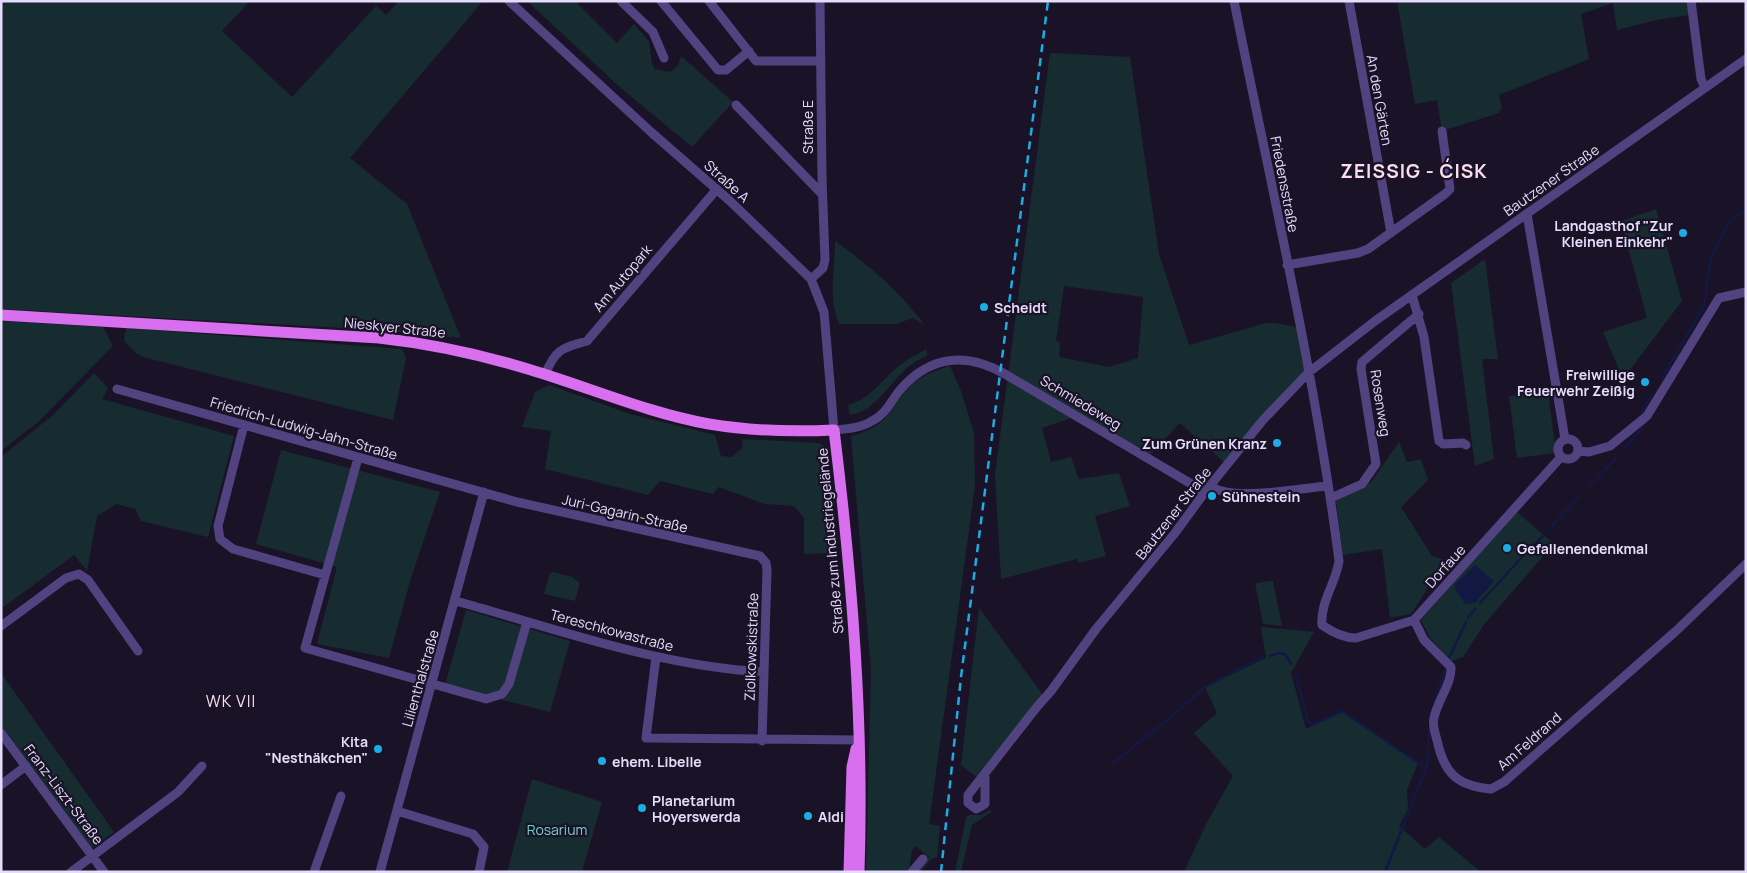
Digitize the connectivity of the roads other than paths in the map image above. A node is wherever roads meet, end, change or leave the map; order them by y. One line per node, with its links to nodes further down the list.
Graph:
1 (509, 1): 16 (street, Straße A)
2 (621, 1): 10 (street)
3 (661, 1): 9 (street)
4 (709, 1): 9 (street)
5 (820, 1): 12 (street, Straße E)
6 (1234, 1): 20 (street, Friedensstraße)
7 (1349, 1): 19 (street, An den Gärten)
8 (1691, 1): 13 (street)
9 (749, 51): 12 (street)
10 (664, 58)
11 (1746, 59): 13 (street, Bautzener Straße)
12 (821, 61): 17 (street, Straße E)
13 (1705, 88): 18 (street, Bautzener Straße)
14 (736, 105): 17 (street, Straße E)
15 (1442, 131): 19 (street)
16 (717, 189): 21 (street, Straße A); 28 (street, Am Autopark)
17 (822, 194): 21 (street, Straße E)
18 (1527, 214): 23 (street, Bautzener Straße); 32 (street, Dorfaue)
19 (1391, 233): 20 (street)
20 (1287, 264): 27 (street, Friedensstraße)
21 (810, 279): 31 (street, Straße A)
22 (1746, 292): 34 (street, Dorfaue)
23 (1412, 295): 24 (street); 27 (street, Bautzener Straße)
24 (1419, 314): 33 (street); 40 (street, Rosenweg)
25 (1, 315): 28 (main road, Nieskyer Straße)
26 (936, 363): 31 (street, Straße zum Industriegelände); 38 (street, Schmiedeweg)
27 (1308, 373): 37 (street); 38 (street, Bautzener Straße)
28 (545, 375): 31 (main road, Nieskyer Straße)
29 (117, 389): 30 (street, Friedrich-Ludwig-Jahn-Straße)
30 (244, 426): 36 (street, Friedrich-Ludwig-Jahn-Straße); 43 (street)
31 (834, 430): 54 (main road, Straße zum Industriegelände)
32 (1565, 439): 34 (street); 35 (street, Dorfaue)
33 (1466, 446)
34 (1578, 451): 35 (street, Dorfaue)
35 (1561, 457): 45 (street, Dorfaue)
36 (358, 458): 39 (street, Friedrich-Ludwig-Jahn-Straße); 43 (street)
37 (1328, 486): 38 (street, Schmiedeweg); 40 (street)
38 (1208, 489): 57 (street, Bautzener Straße)
39 (484, 492): 41 (street, Juri-Gagarin-Straße); 44 (street, Lilienthalstraße)
40 (1331, 498): 45 (street)
41 (760, 556): 50 (street, Ziolkowskistraße)
42 (1746, 564): 45 (street, Am Feldrand)
43 (325, 575): 51 (street)
44 (456, 601): 46 (street, Tereschkowastraße); 51 (street, Lilienthalstraße)
45 (1414, 620)
46 (527, 622): 49 (street, Tereschkowastraße); 51 (street)
47 (1, 626): 48 (street)
48 (138, 650)
49 (656, 657): 50 (street, Tereschkowastraße); 53 (street)
50 (764, 672): 53 (street, Ziolkowskistraße)
51 (433, 685): 60 (street, Lilienthalstraße)
52 (1, 733): 55 (street, Franz-Liszt-Straße)
53 (762, 740): 54 (street)
54 (858, 743): 68 (main road, Straße zum Industriegelände); 69 (main road, Straße zum Industriegelände)
55 (26, 766): 58 (street); 61 (street, Franz-Liszt-Straße)
56 (202, 766): 61 (street)
57 (985, 776)
58 (1, 784)
59 (341, 796): 65 (street)
60 (397, 811): 66 (street, Lilienthalstraße); 67 (street)
61 (92, 856): 63 (street); 64 (street, Franz-Liszt-Straße)
62 (924, 859): 70 (street)
63 (71, 872)
64 (104, 872)
65 (314, 872)
66 (380, 872)
67 (480, 872)
68 (850, 872)
69 (859, 872)
70 (912, 872)

